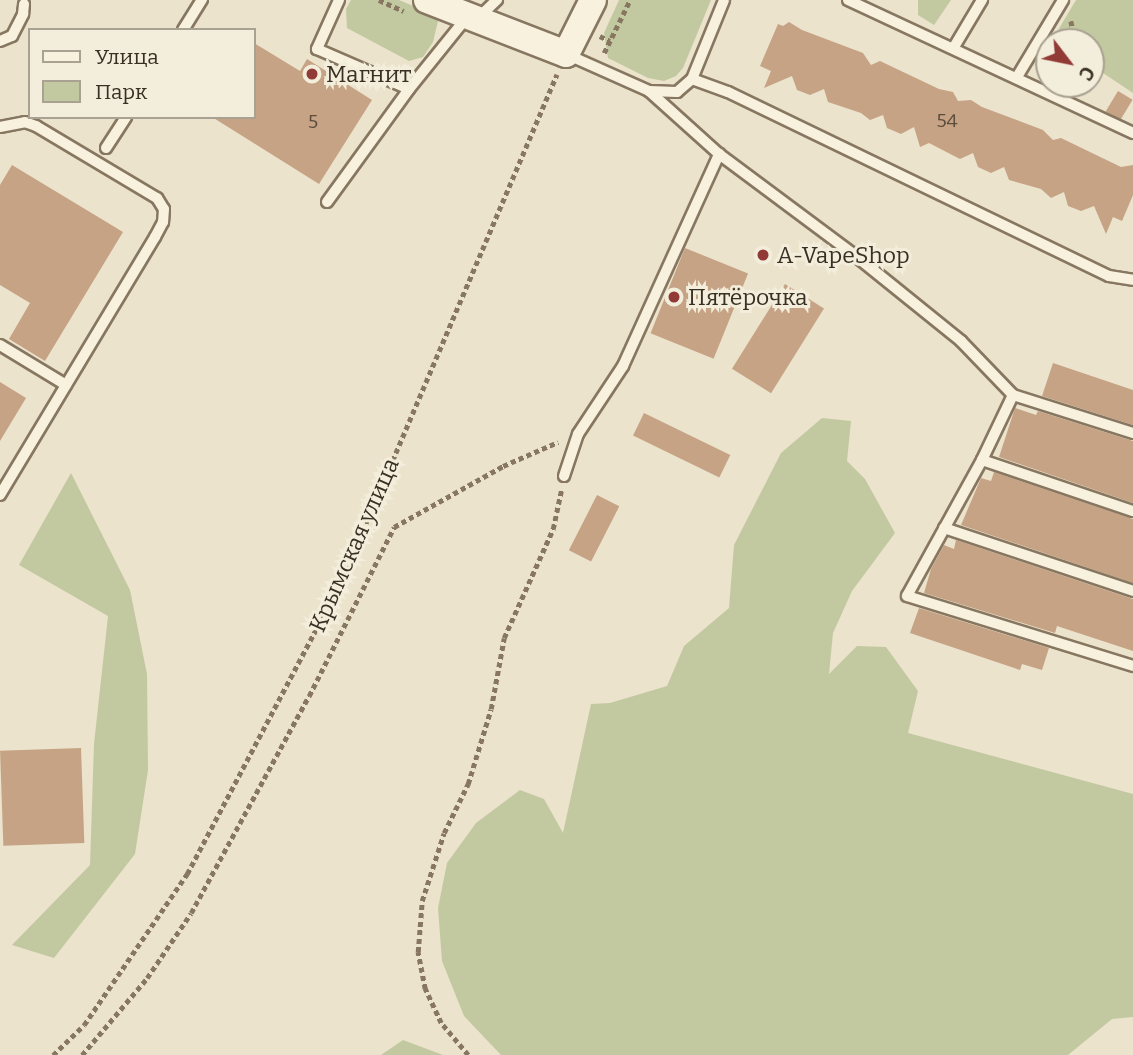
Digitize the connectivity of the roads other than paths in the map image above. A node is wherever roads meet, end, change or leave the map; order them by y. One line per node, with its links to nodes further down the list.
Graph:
1 (202, 0): 12 (lane)
2 (339, 0): 18 (lane)
3 (427, 0): 11 (street)
4 (497, 0): 11 (lane)
5 (593, 0): 15 (street)
6 (724, 0): 17 (lane)
7 (848, 0): 14 (lane)
8 (982, 0): 14 (lane)
9 (1063, 0): 16 (lane)
10 (24, 4): 13 (lane)
11 (471, 19): 15 (street); 18 (lane)
12 (184, 28)
13 (0, 41)
14 (954, 47): 16 (lane)
15 (566, 54): 19 (lane)
16 (1017, 77): 22 (lane)
17 (692, 79): 19 (lane); 26 (lane)
18 (409, 89): 25 (lane)
19 (649, 91): 24 (lane)
20 (125, 119): 23 (lane)
21 (0, 127): 28 (lane)
22 (1133, 133)
23 (106, 148)
24 (719, 154): 29 (lane); 32 (lane)
25 (327, 202)
26 (1133, 280)
27 (0, 345): 28 (lane)
28 (66, 385): 33 (lane)
29 (1013, 395): 30 (lane); 31 (lane)
30 (1133, 433)
31 (982, 460): 34 (lane); 35 (lane)
32 (564, 476)
33 (0, 495)
34 (1133, 511)
35 (944, 528): 36 (lane); 37 (lane)
36 (1133, 590)
37 (1133, 666)

